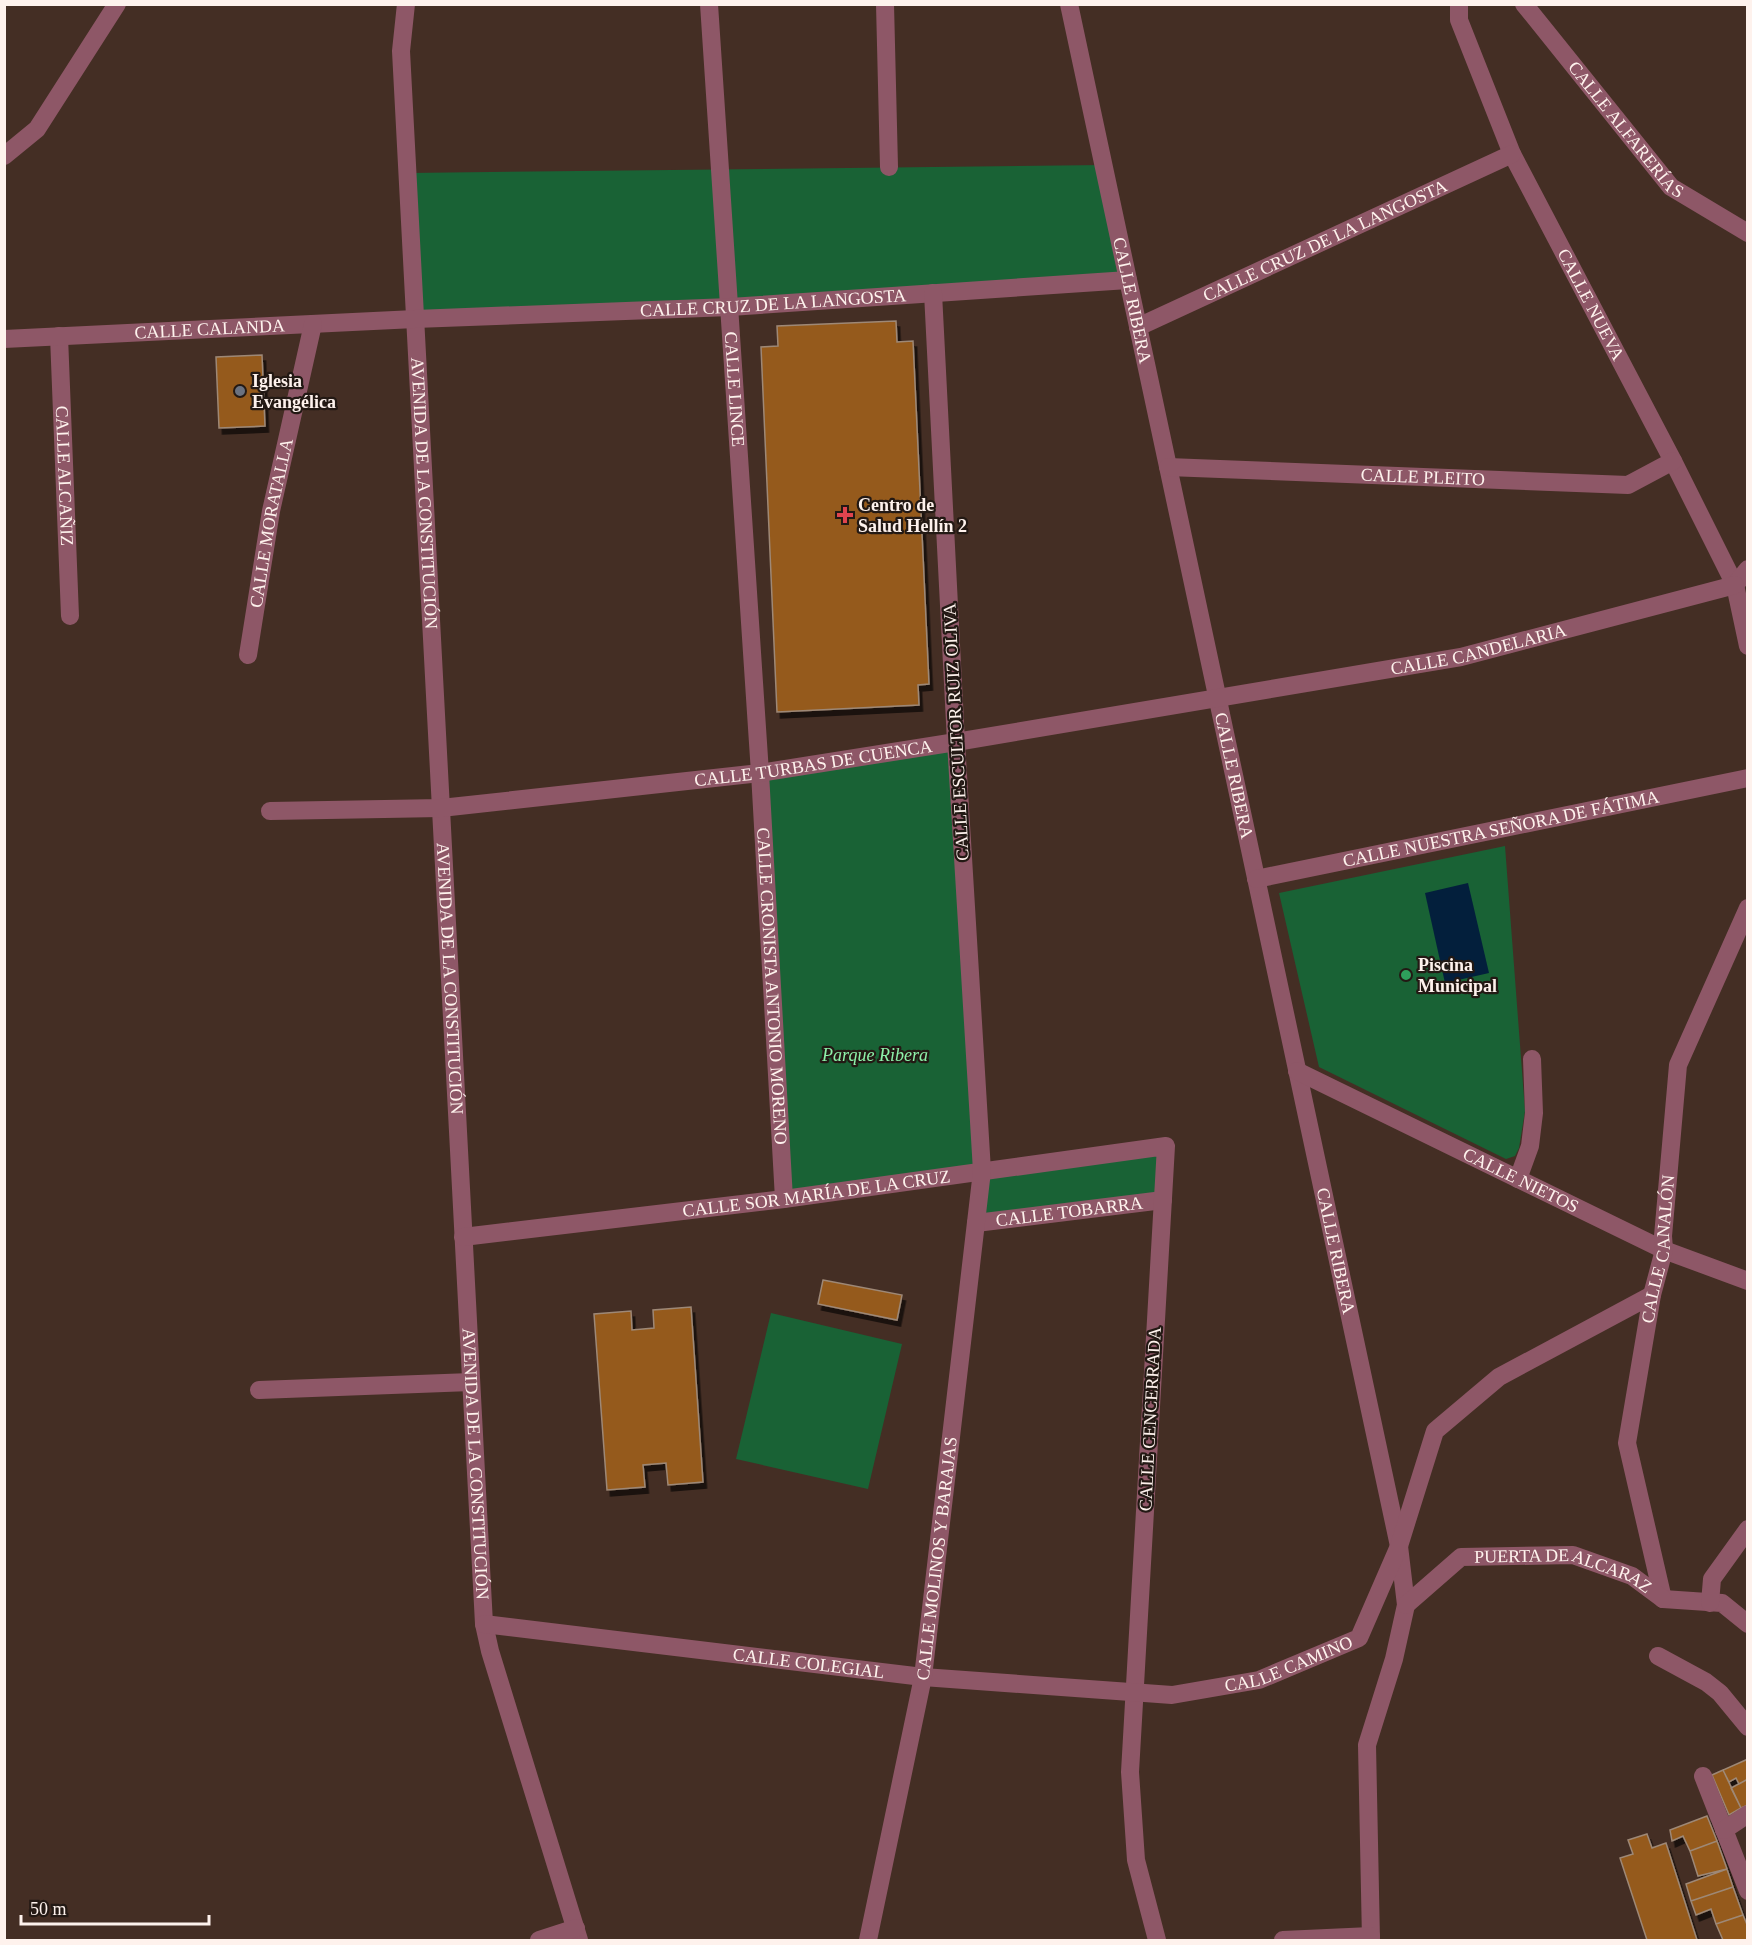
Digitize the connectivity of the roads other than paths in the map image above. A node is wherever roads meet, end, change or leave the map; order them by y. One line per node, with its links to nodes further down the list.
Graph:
1 (117, 4): 9 (street)
2 (406, 4): 15 (street, AVENIDA DE LA CONSTITUCIÓN)
3 (709, 4): 14 (street, CALLE LINCE)
4 (885, 4): 10 (street)
5 (1069, 4): 12 (street, CALLE RIBERA)
6 (1524, 4): 11 (street, CALLE ALFARERÍAS)
7 (1459, 12): 8 (street, CALLE NUEVA)
8 (1512, 154): 17 (street, CALLE CRUZ DE LA LANGOSTA); 20 (street, CALLE NUEVA)
9 (4, 156)
10 (889, 166)
11 (1748, 233)
12 (1128, 280): 13 (street, CALLE CRUZ DE LA LANGOSTA); 17 (street, CALLE RIBERA)
13 (933, 293): 14 (street, CALLE CRUZ DE LA LANGOSTA); 28 (street, CALLE ESCULTOR RUIZ OLIVA)
14 (730, 307): 15 (street, CALLE CRUZ DE LA LANGOSTA); 29 (street, CALLE LINCE)
15 (416, 319): 16 (street, CALLE CALANDA); 31 (street, AVENIDA DE LA CONSTITUCIÓN)
16 (313, 324): 18 (street, CALLE CALANDA); 26 (street, CALLE MORATALLA)
17 (1138, 327): 21 (street, CALLE RIBERA)
18 (59, 336): 19 (street, CALLE CALANDA); 24 (street, CALLE ALCAÑIZ)
19 (4, 339)
20 (1672, 461): 21 (street, CALLE PLEITO); 23 (street, CALLE NUEVA)
21 (1168, 467): 27 (street, CALLE RIBERA)
22 (1748, 569): 23 (street)
23 (1735, 585): 25 (street); 27 (street, CALLE CANDELARIA)
24 (70, 616)
25 (1748, 645)
26 (248, 654)
27 (1217, 697): 28 (street, CALLE TURBAS DE CUENCA); 33 (street, CALLE RIBERA)
28 (956, 742): 29 (street, CALLE TURBAS DE CUENCA); 38 (street, CALLE ESCULTOR RUIZ OLIVA)
29 (760, 773): 31 (street, CALLE TURBAS DE CUENCA); 40 (street, CALLE CRONISTA ANTONIO MORENO)
30 (1748, 778): 33 (street, CALLE NUESTRA SEÑORA DE FÁTIMA)
31 (441, 808): 32 (street, CALLE TURBAS DE CUENCA); 43 (street, AVENIDA DE LA CONSTITUCIÓN)
32 (270, 811)
33 (1256, 879): 36 (street, CALLE RIBERA)
34 (1748, 908): 44 (street, CALLE CANALÓN)
35 (1532, 1059): 39 (street)
36 (1298, 1071): 39 (street, CALLE NIETOS); 50 (street, CALLE RIBERA)
37 (1166, 1146): 38 (street, CALLE SOR MARÍA DE LA CRUZ); 41 (street, CALLE CENCERRADA)
38 (982, 1171): 40 (street, CALLE SOR MARÍA DE LA CRUZ); 42 (street, CALLE MOLINOS Y BARAJAS)
39 (1518, 1179): 44 (street, CALLE NIETOS)
40 (784, 1199): 43 (street, CALLE SOR MARÍA DE LA CRUZ)
41 (1163, 1200): 42 (street, CALLE TOBARRA); 58 (street, CALLE CENCERRADA)
42 (976, 1223): 57 (street, CALLE MOLINOS Y BARAJAS)
43 (463, 1237): 47 (street, AVENIDA DE LA CONSTITUCIÓN)
44 (1664, 1250): 45 (street, CALLE NIETOS); 46 (street, CALLE CANALÓN)
45 (1748, 1281)
46 (1652, 1295): 50 (street, CALLE CAMINO); 51 (street, CALLE CANALÓN)
47 (471, 1382): 48 (street); 54 (street, AVENIDA DE LA CONSTITUCIÓN)
48 (259, 1390)
49 (1748, 1528): 52 (street)
50 (1399, 1546): 53 (street, CALLE RIBERA); 58 (street, CALLE CAMINO)
51 (1663, 1599): 52 (street); 53 (street, PUERTA DE ALCARAZ)
52 (1710, 1603): 55 (street)
53 (1406, 1605): 65 (street, CALLE RIBERA)
54 (484, 1624): 57 (street, CALLE COLEGIAL); 64 (street, AVENIDA DE LA CONSTITUCIÓN)
55 (1748, 1624)
56 (1658, 1656): 59 (street)
57 (923, 1677): 58 (street, CALLE COLEGIAL); 67 (street, CALLE MOLINOS Y BARAJAS)
58 (1134, 1693): 68 (street)
59 (1748, 1727)
60 (1703, 1776): 62 (street)
61 (1748, 1814): 62 (street)
62 (1724, 1830): 63 (street)
63 (1748, 1891)
64 (578, 1934): 66 (street)
65 (1371, 1938): 69 (street)
66 (539, 1941)
67 (867, 1941)
68 (1157, 1941)
69 (1283, 1941)

